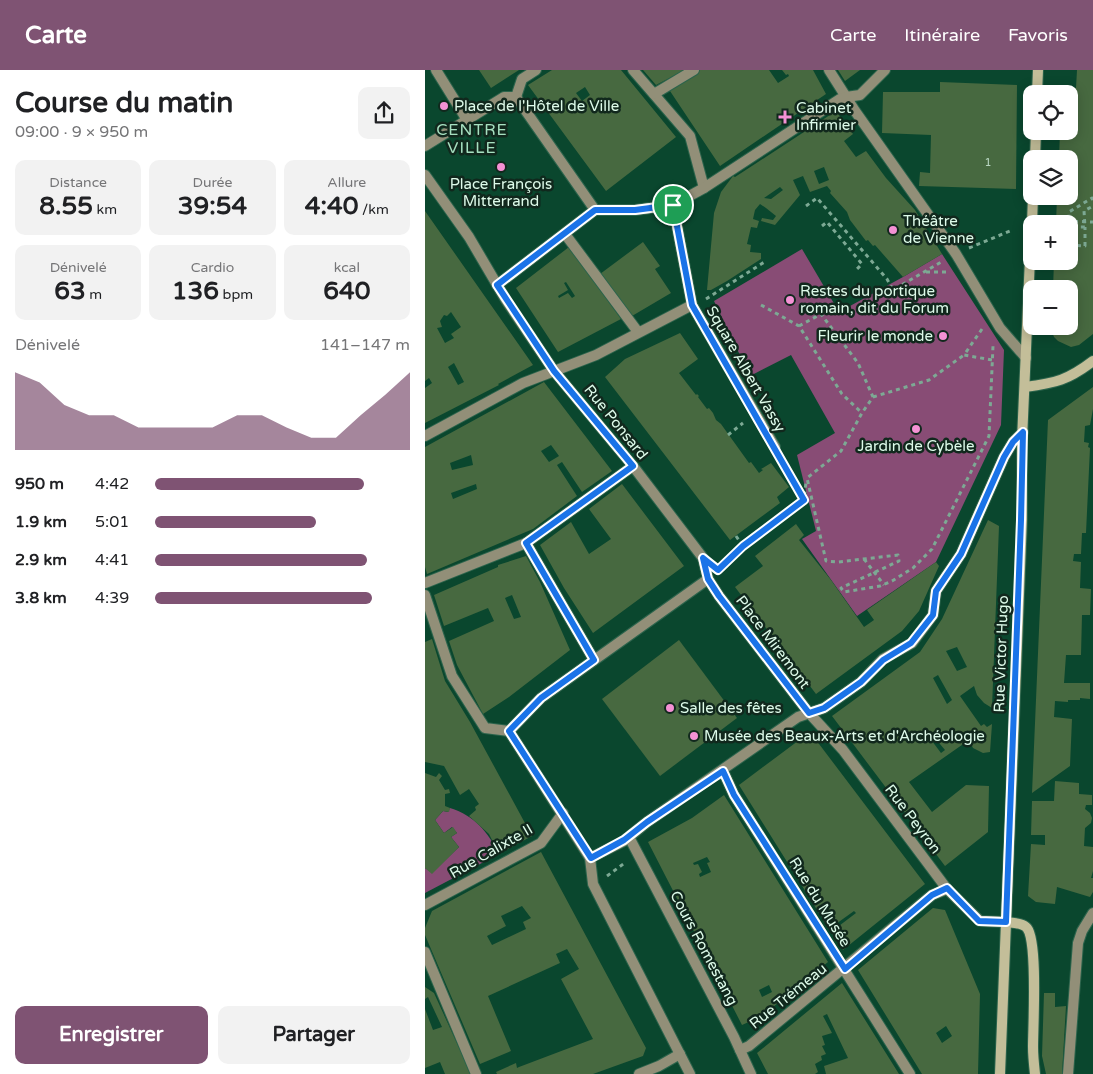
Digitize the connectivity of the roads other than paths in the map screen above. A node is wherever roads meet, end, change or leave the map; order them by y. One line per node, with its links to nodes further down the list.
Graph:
1 (436, 70): 12 (street)
2 (536, 70): 11 (street)
3 (633, 70): 9 (street)
4 (693, 70): 9 (street)
5 (829, 70): 10 (street)
6 (885, 70): 10 (street)
7 (1038, 70): 8 (main road)
8 (1037, 85)
9 (654, 94): 15 (street)
10 (846, 96): 15 (street); 23 (street)
11 (517, 97): 12 (street); 17 (street)
12 (467, 120): 13 (street)
13 (425, 146)
14 (425, 174): 20 (street)
15 (704, 188): 16 (street)
16 (673, 205): 17 (street); 21 (street, Square Albert Vassy)
17 (595, 210): 18 (street)
18 (565, 234): 20 (street); 22 (street)
19 (1030, 270): 23 (main road, Rue Victor Hugo)
20 (497, 285): 25 (street, Rue Ponsard)
21 (692, 305): 22 (street); 29 (street, Square Albert Vassy)
22 (638, 332): 25 (street)
23 (1026, 358): 26 (main road, Rue Victor Hugo)
24 (1093, 362): 26 (main road)
25 (554, 371): 28 (street); 30 (street, Rue Ponsard)
26 (1025, 387): 27 (main road, Rue Victor Hugo)
27 (1023, 432): 38 (street); 47 (main road, Rue Victor Hugo)
28 (425, 436)
29 (775, 448)
30 (633, 466): 31 (street); 32 (street, Rue Ponsard)
31 (526, 543): 33 (street); 37 (street)
32 (708, 579): 37 (street); 38 (street, Place Miremont)
33 (425, 583)
34 (425, 595): 35 (street)
35 (435, 627): 36 (street); 39 (street)
36 (425, 630)
37 (594, 660): 39 (street)
38 (809, 713): 40 (street); 44 (street, Rue Peyron)
39 (509, 731): 41 (street)
40 (723, 771): 42 (street); 50 (street, Rue du Musée)
41 (563, 813): 43 (street); 45 (street, Rue Calixte II)
42 (629, 837): 43 (street); 51 (street, Cours Romestang)
43 (591, 858): 52 (street)
44 (947, 888): 47 (street, Rue Peyron); 50 (street, Rue Trémeau)
45 (425, 905)
46 (1093, 913): 60 (street)
47 (1006, 922): 58 (main road, Rue Victor Hugo); 59 (main road)
48 (425, 952): 49 (street)
49 (428, 966): 53 (street)
50 (845, 969): 51 (street, Rue Trémeau); 57 (street, Rue du Musée)
51 (740, 1050): 56 (street, Cours Romestang)
52 (680, 1054): 54 (street); 55 (street)
53 (476, 1074)
54 (639, 1074)
55 (690, 1074)
56 (751, 1074)
57 (910, 1074)
58 (1000, 1074)
59 (1035, 1074)
60 (1068, 1074)

